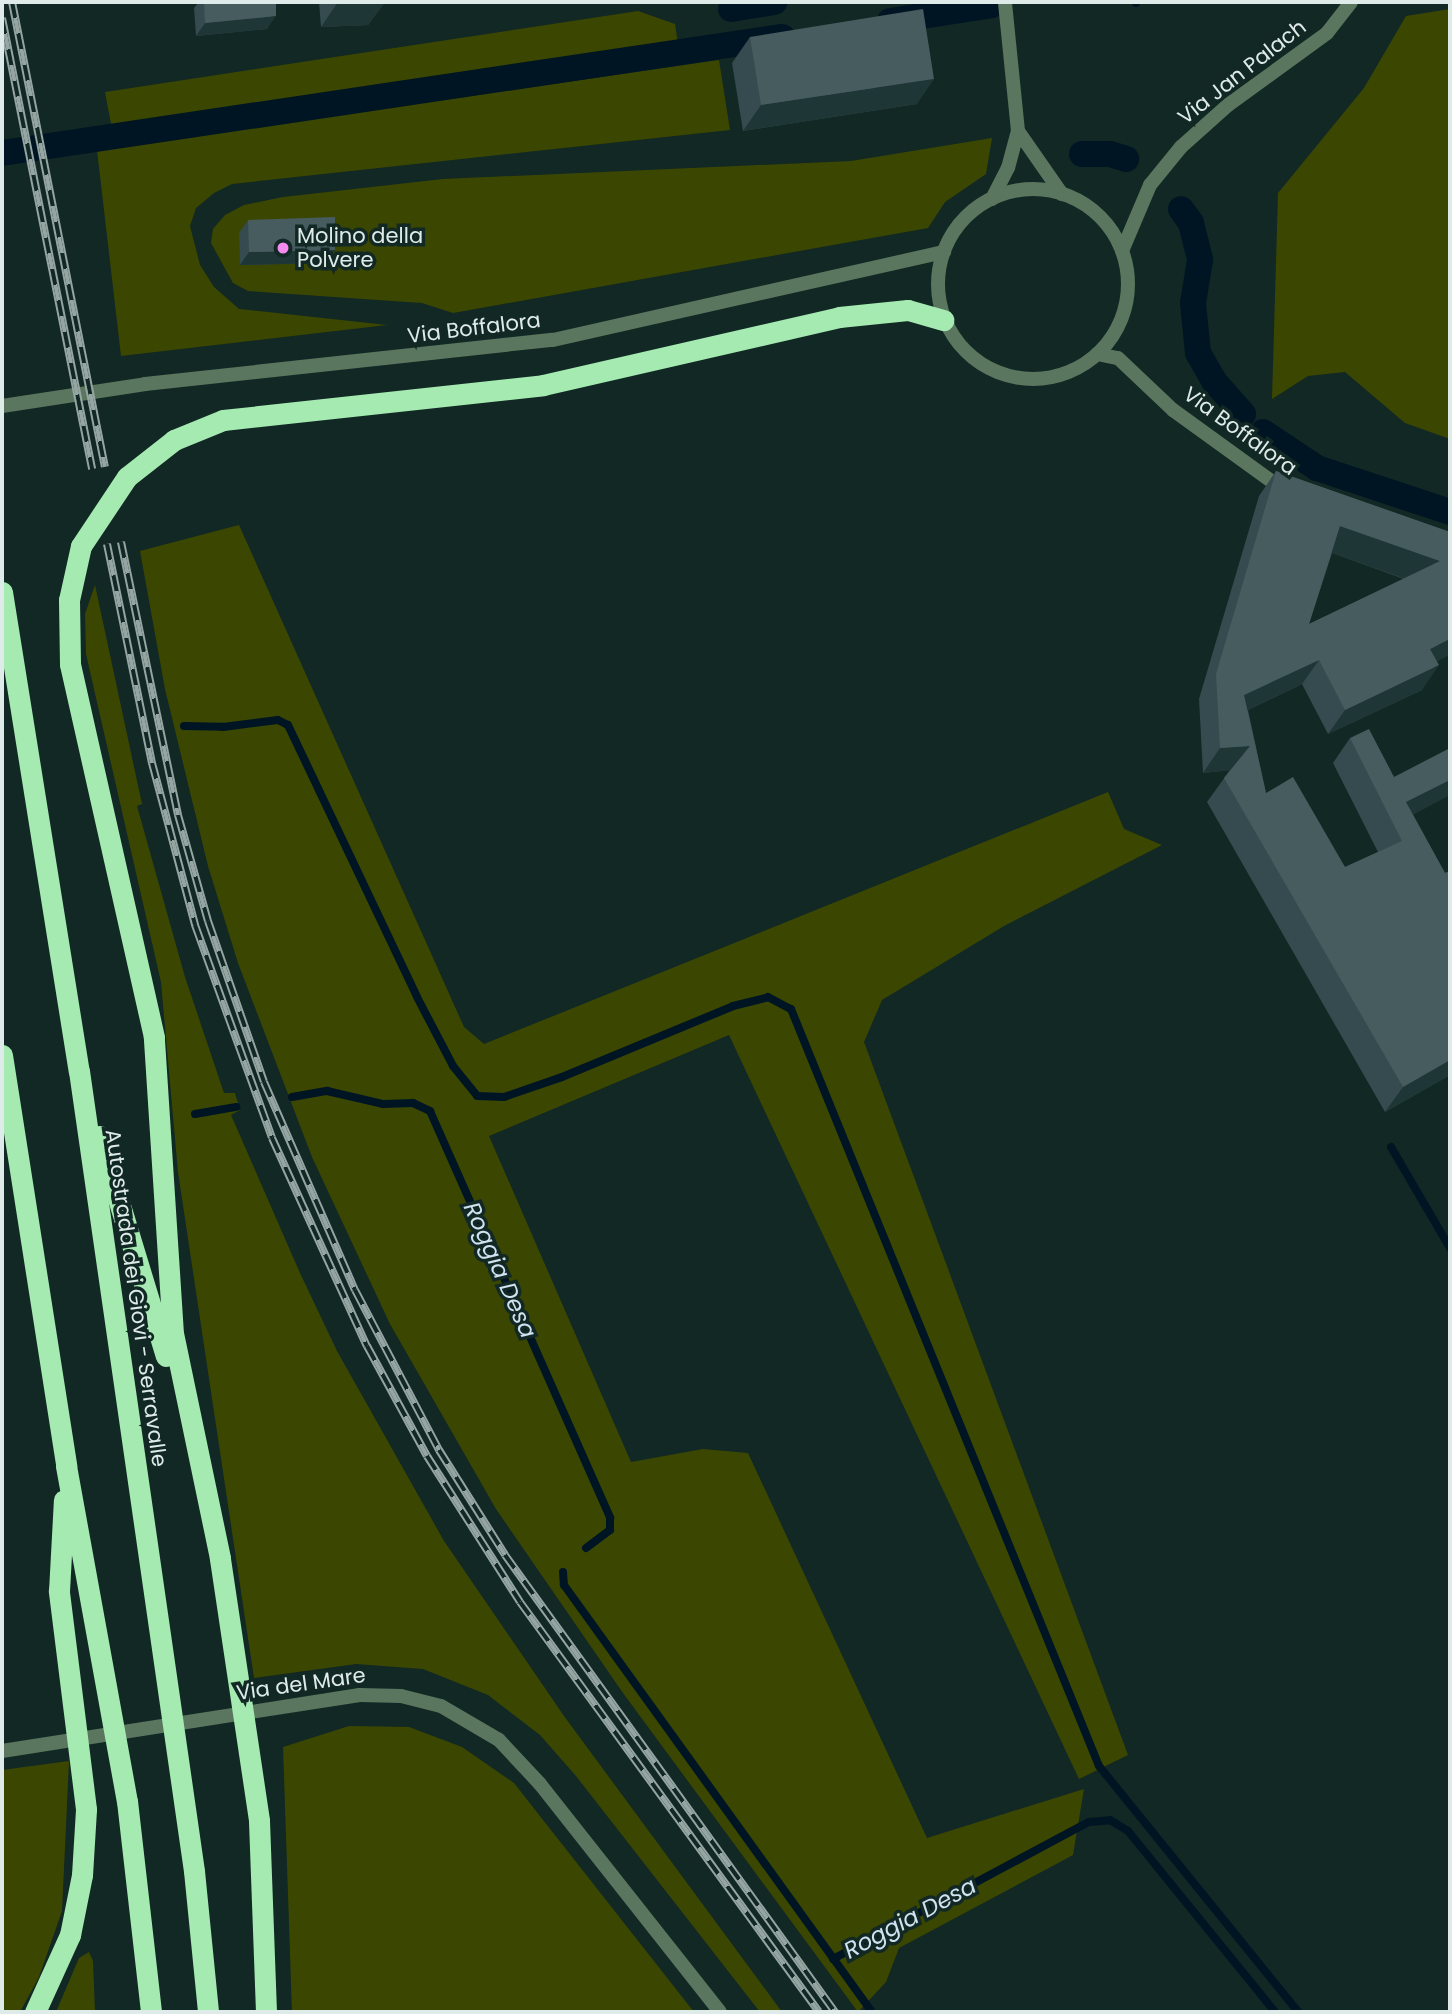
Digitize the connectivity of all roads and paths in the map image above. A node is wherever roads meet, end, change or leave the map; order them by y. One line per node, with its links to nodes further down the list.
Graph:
1 (1005, 2): 3 (street)
2 (1351, 2): 6 (street, Via Jan Palach)
3 (1018, 131): 4 (street); 5 (street)
4 (1062, 194): 5 (street); 6 (street)
5 (992, 199): 7 (street)
6 (1122, 251): 9 (street)
7 (943, 252): 8 (street); 10 (street, Via Boffalora)
8 (944, 320): 9 (street); 15 (highway)
9 (1097, 354): 11 (street, Via Boffalora)
10 (2, 406)
11 (1294, 496)
12 (2, 592): 14 (highway, Autostrada dei Giovi - Serravalle)
13 (2, 1055): 16 (highway)
14 (79, 1071): 15 (highway); 20 (highway, Autostrada dei Giovi - Serravalle)
15 (195, 1449): 21 (highway)
16 (66, 1466): 18 (highway); 19 (highway)
17 (2, 1751): 22 (street, Via del Mare)
18 (35, 2012)
19 (151, 2012)
20 (208, 2012)
21 (266, 2012)
22 (720, 2012)

